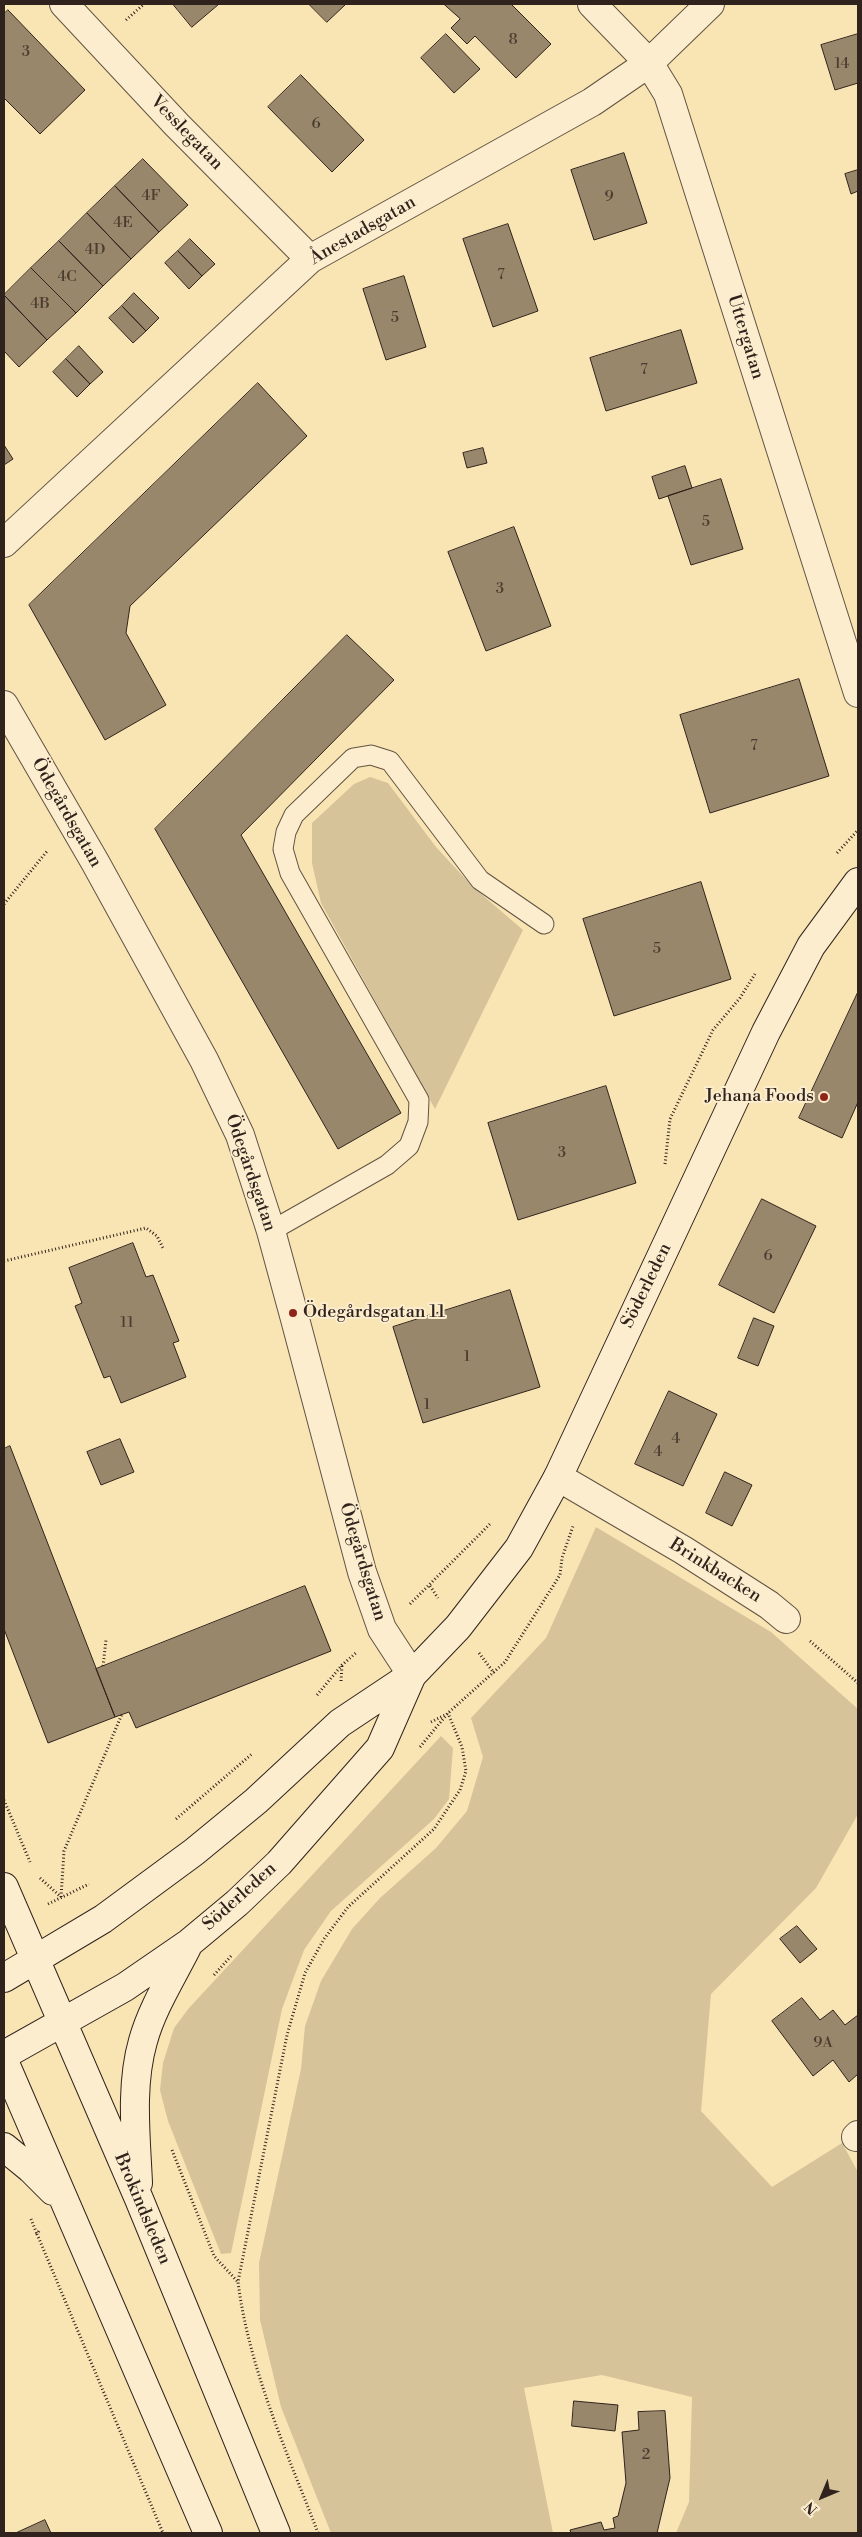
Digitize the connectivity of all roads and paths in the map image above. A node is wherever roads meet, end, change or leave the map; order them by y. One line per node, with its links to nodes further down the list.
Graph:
1 (64, 4): 5 (main road, Vesslegatan)
2 (592, 4): 4 (main road, Uttergatan)
3 (710, 4): 4 (main road, Ånestadsgatan)
4 (649, 63): 5 (main road, Ånestadsgatan); 7 (main road, Uttergatan)
5 (310, 259): 6 (main road, Ånestadsgatan)
6 (4, 543)
7 (858, 692)
8 (4, 705): 9 (main road, Ödegårdsgatan)
9 (72, 822): 13 (path); 17 (main road, Ödegårdsgatan)
10 (858, 830): 11 (path)
11 (835, 855)
12 (858, 882): 20 (main road, Söderleden)
13 (4, 904)
14 (544, 924): 17 (lane)
15 (756, 972): 16 (path)
16 (665, 1166)
17 (271, 1231): 23 (main road, Ödegårdsgatan)
18 (164, 1250): 19 (path)
19 (4, 1261)
20 (558, 1477): 22 (main road, Brinkbacken); 26 (main road, Söderleden)
21 (493, 1520): 23 (path)
22 (786, 1619): 27 (path)
23 (382, 1629): 26 (main road, Ödegårdsgatan); 28 (path)
24 (106, 1640): 25 (path)
25 (103, 1666)
26 (412, 1674): 39 (main road, Söderleden); 41 (main road, Söderleden)
27 (858, 1683)
28 (310, 1702)
29 (122, 1714): 38 (path)
30 (417, 1750): 51 (path)
31 (255, 1751): 33 (path)
32 (4, 1800): 34 (path)
33 (168, 1825)
34 (32, 1866)
35 (36, 1872): 38 (path)
36 (96, 1880): 38 (path)
37 (4, 1887): 41 (main road, Brokindsleden)
38 (61, 1897)
39 (189, 1944): 44 (main road, Söderleden); 49 (main road)
40 (235, 1951): 43 (path)
41 (35, 1960): 42 (main road, Söderleden); 44 (main road, Brokindsleden)
42 (4, 1978)
43 (209, 1980)
44 (63, 2022): 45 (main road, Söderleden); 49 (main road, Brokindsleden)
45 (4, 2055)
46 (4, 2062): 50 (main road)
47 (4, 2147): 50 (main road)
48 (171, 2148): 51 (path)
49 (139, 2199): 54 (main road, Brokindsleden)
50 (62, 2201): 52 (path); 53 (main road)
51 (238, 2282): 55 (path)
52 (163, 2533)
53 (208, 2533)
54 (276, 2533)
55 (318, 2533)

